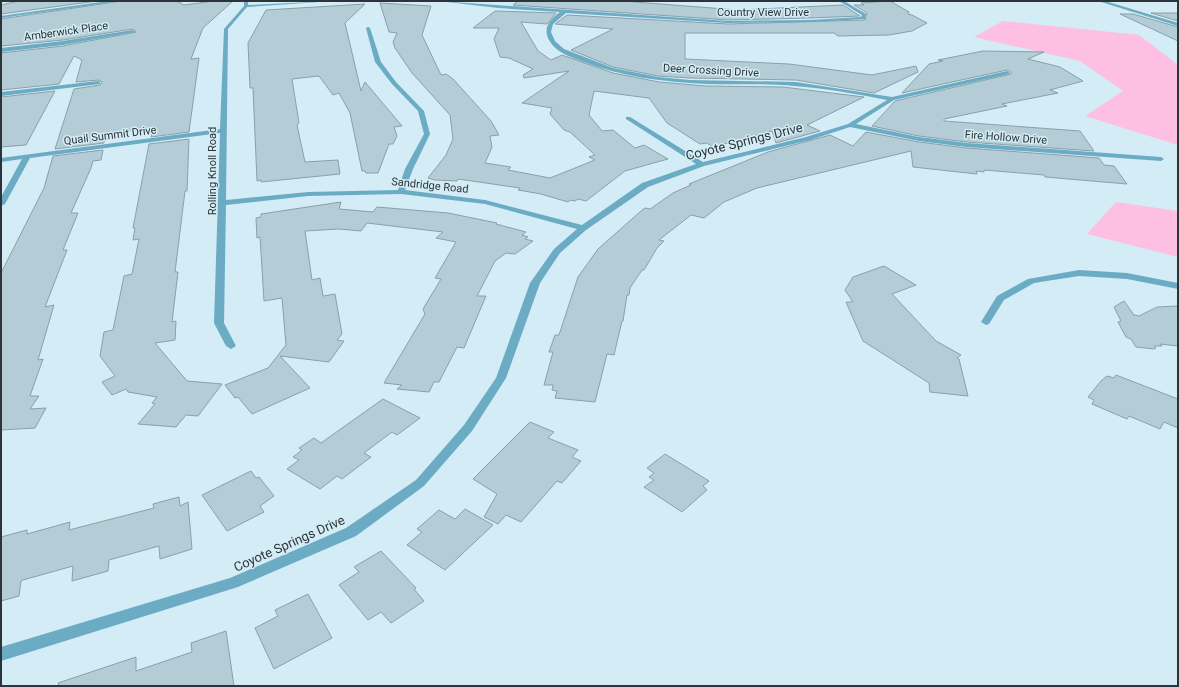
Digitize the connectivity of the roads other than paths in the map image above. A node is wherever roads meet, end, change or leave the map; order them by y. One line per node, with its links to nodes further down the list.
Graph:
1 (118, 1): 8 (street)
2 (332, 1): 6 (street)
3 (441, 1): 7 (street, Country View Drive)
4 (841, 1): 7 (street, Country View Drive)
5 (1100, 1): 9 (street)
6 (246, 4): 19 (street, Rolling Knoll Road)
7 (567, 10): 16 (street, Deer Crossing Drive)
8 (1, 17)
9 (1178, 25)
10 (368, 28): 24 (street)
11 (133, 31): 12 (street, Amberwick Place)
12 (1, 50)
13 (1007, 73): 16 (street, Coyote Springs Drive)
14 (98, 83): 15 (street)
15 (1, 94)
16 (892, 99): 18 (street, Coyote Springs Drive)
17 (628, 118): 23 (street)
18 (850, 125): 21 (street, Fire Hollow Drive); 23 (street, Coyote Springs Drive)
19 (222, 131): 20 (street, Quail Summit Drive); 25 (street, Rolling Knoll Road)
20 (27, 157): 22 (street, Quail Summit Drive); 26 (street)
21 (1161, 159)
22 (1, 160)
23 (702, 164): 27 (street, Coyote Springs Drive)
24 (401, 192): 25 (street, Sandridge Road); 27 (street, Sandridge Road)
25 (223, 203): 30 (street, Rolling Knoll Road)
26 (1, 204)
27 (583, 228): 31 (street, Coyote Springs Drive)
28 (1178, 286): 29 (street)
29 (986, 322)
30 (231, 346)
31 (1, 654)

